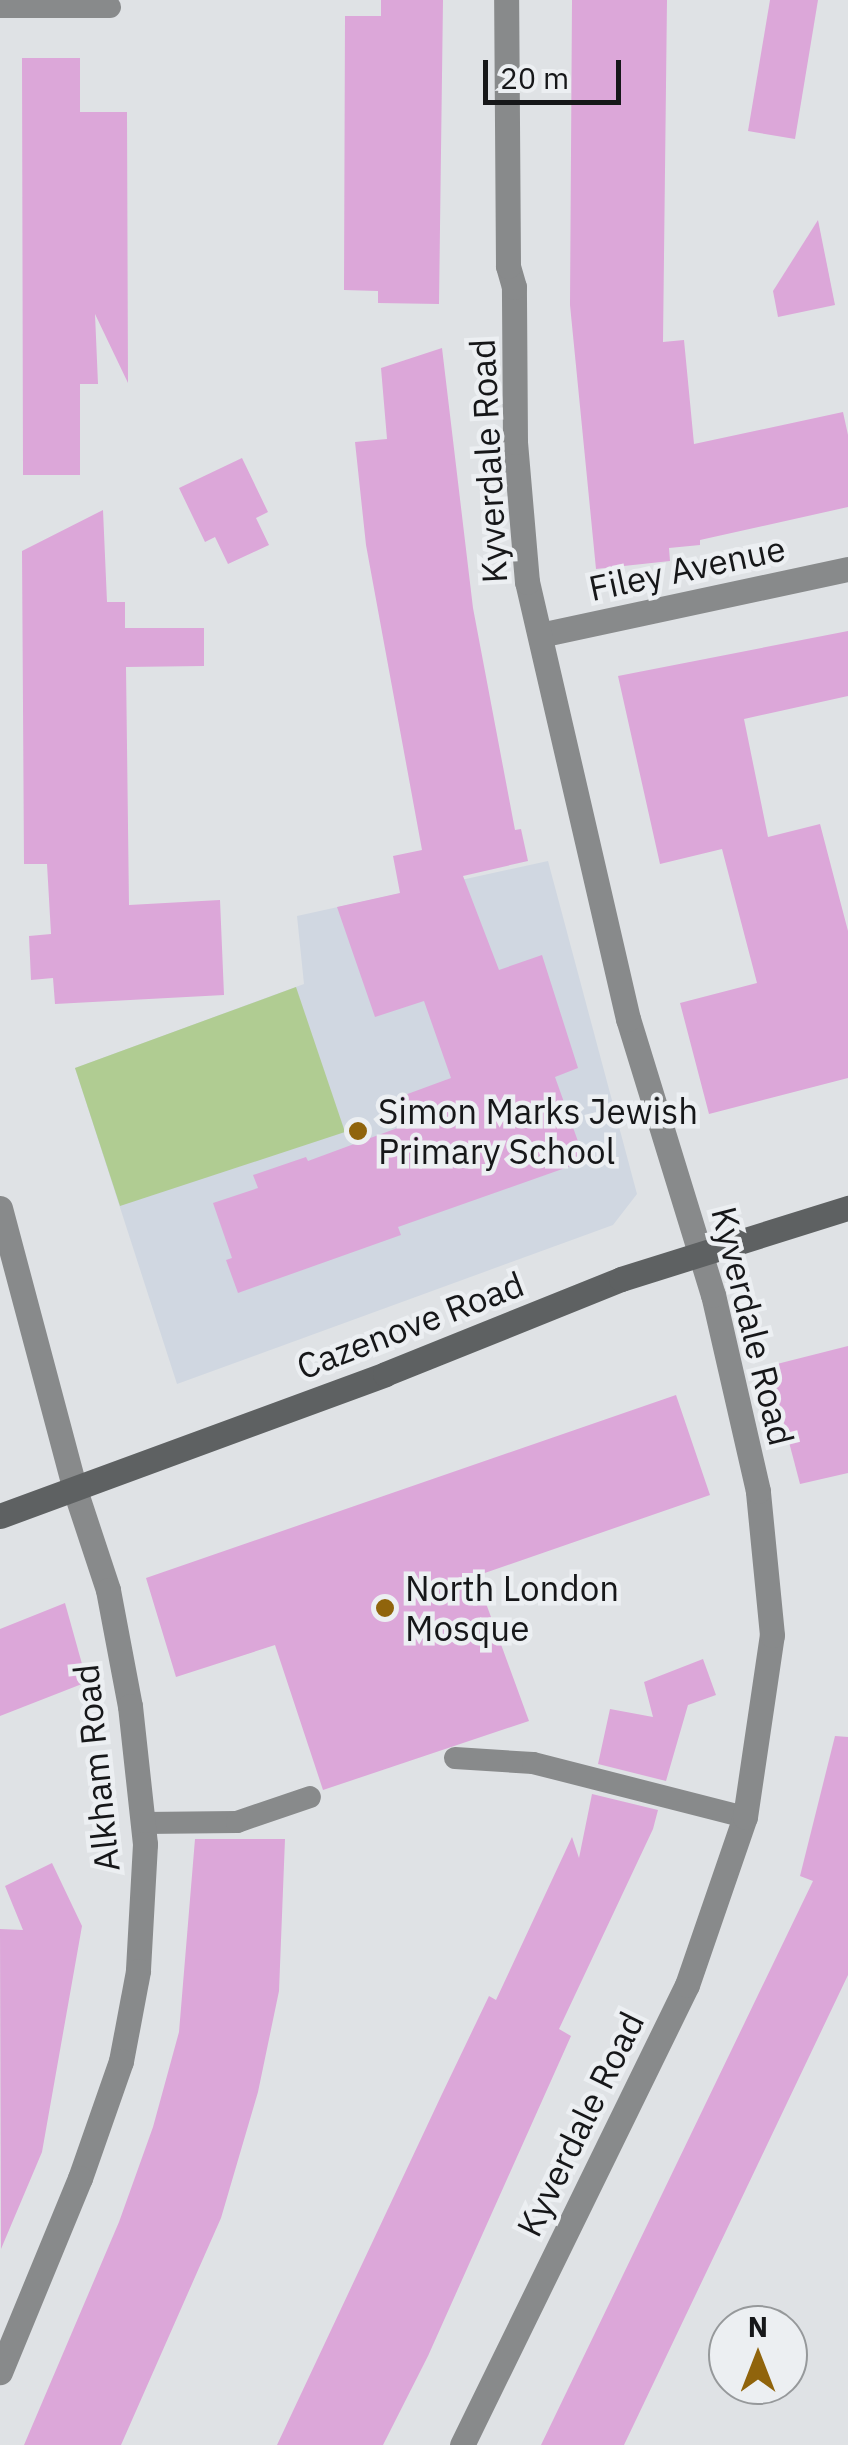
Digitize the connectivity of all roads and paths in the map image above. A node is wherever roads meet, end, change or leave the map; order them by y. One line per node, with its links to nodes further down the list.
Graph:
1 (506, 0): 5 (street, Kyverdale Road)
2 (0, 7): 3 (lane)
3 (110, 7)
4 (848, 569): 5 (street, Filey Avenue)
5 (540, 635): 8 (street, Kyverdale Road)
6 (0, 1208): 9 (street, Alkham Road)
7 (848, 1208): 8 (street, Cazenove Road)
8 (702, 1252): 9 (street, Cazenove Road); 13 (street, Kyverdale Road)
9 (74, 1487): 10 (street, Cazenove Road); 14 (street, Alkham Road)
10 (0, 1516)
11 (455, 1758): 13 (lane)
12 (310, 1797): 14 (lane)
13 (745, 1817): 16 (street, Kyverdale Road)
14 (144, 1823): 15 (street, Alkham Road)
15 (0, 2372)
16 (462, 2445)

